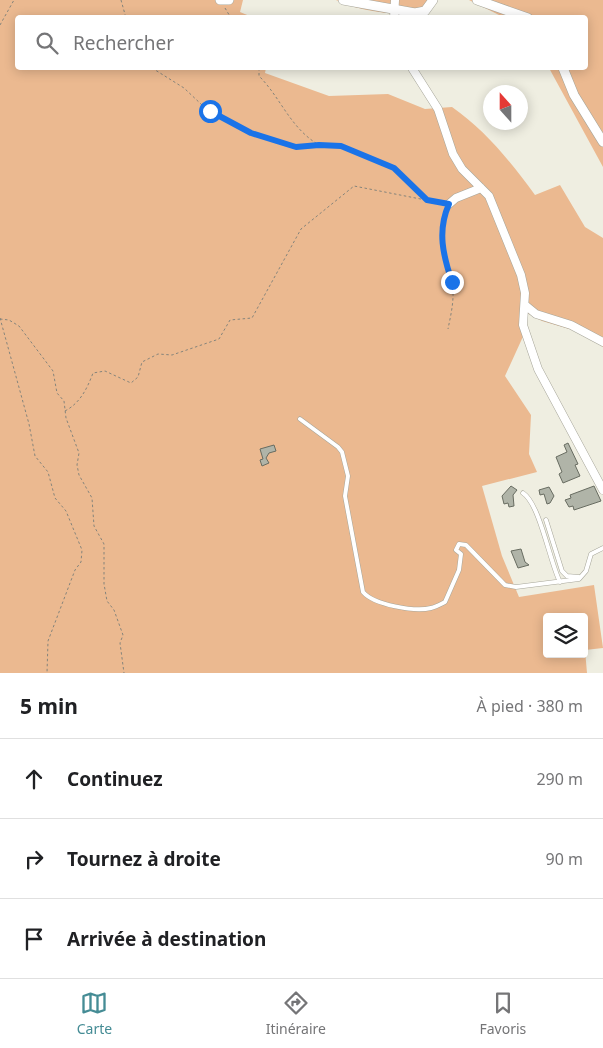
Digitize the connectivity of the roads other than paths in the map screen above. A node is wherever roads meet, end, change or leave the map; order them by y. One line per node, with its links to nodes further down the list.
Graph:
1 (343, 0): 4 (street)
2 (433, 0): 4 (street)
3 (477, 0): 5 (street)
4 (395, 9)
5 (520, 15)
6 (413, 70): 9 (street)
7 (564, 70): 8 (street)
8 (603, 142)
9 (481, 188): 10 (street); 11 (street)
10 (449, 204)
11 (525, 306): 12 (street); 14 (street)
12 (603, 342)
13 (300, 418): 19 (lane)
14 (603, 490)
15 (523, 493): 19 (lane)
16 (546, 520): 18 (lane)
17 (603, 548): 18 (lane)
18 (584, 575): 19 (lane)
19 (560, 582)

